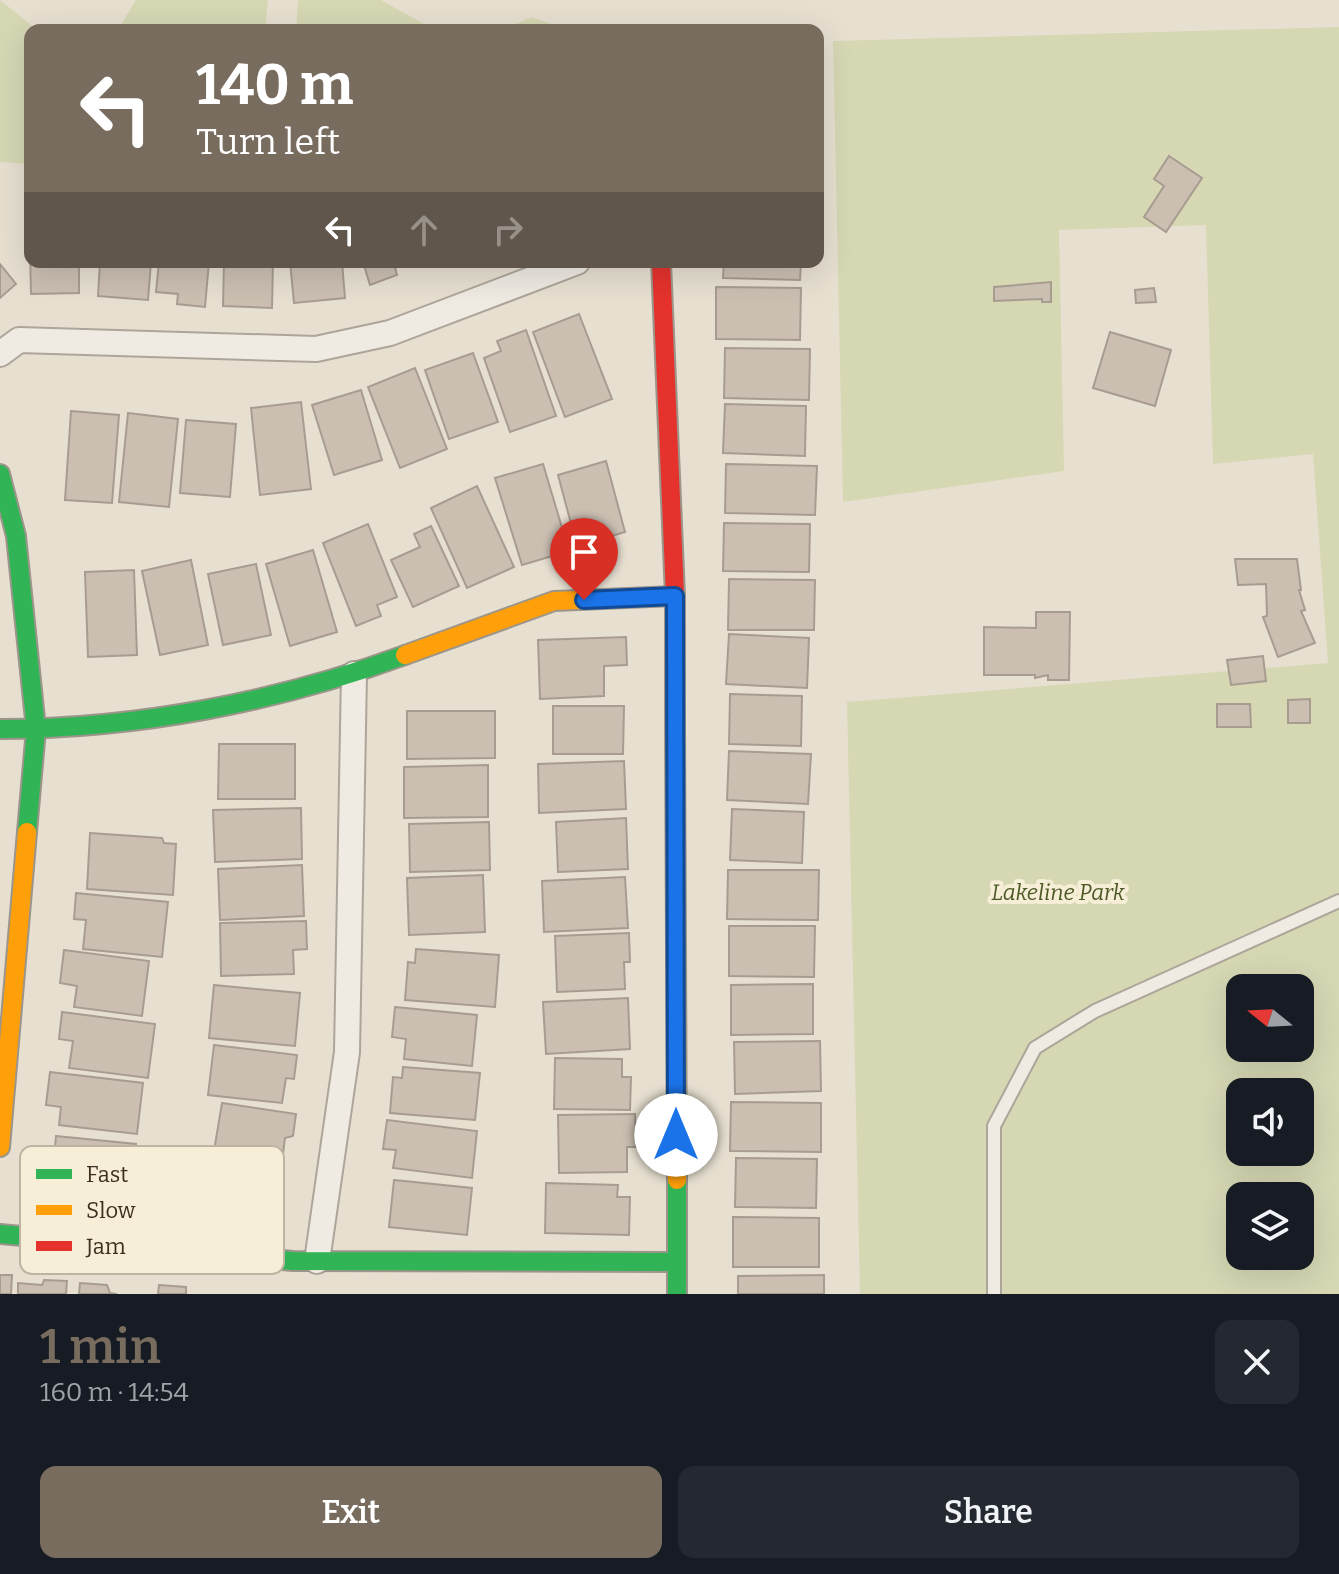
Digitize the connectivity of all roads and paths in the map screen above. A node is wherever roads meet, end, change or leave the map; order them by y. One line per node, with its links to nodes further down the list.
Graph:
1 (561, 268): 3 (street)
2 (661, 268): 5 (street)
3 (0, 354)
4 (0, 474): 8 (street)
5 (675, 596): 6 (street); 15 (street)
6 (354, 674): 8 (street); 14 (street)
7 (0, 729): 8 (street)
8 (36, 729): 10 (street)
9 (1339, 901): 17 (lane)
10 (0, 1147)
11 (0, 1234): 12 (street)
12 (20, 1236)
13 (284, 1258): 14 (street)
14 (317, 1261): 15 (street)
15 (676, 1262): 16 (street)
16 (677, 1294)
17 (994, 1294)

